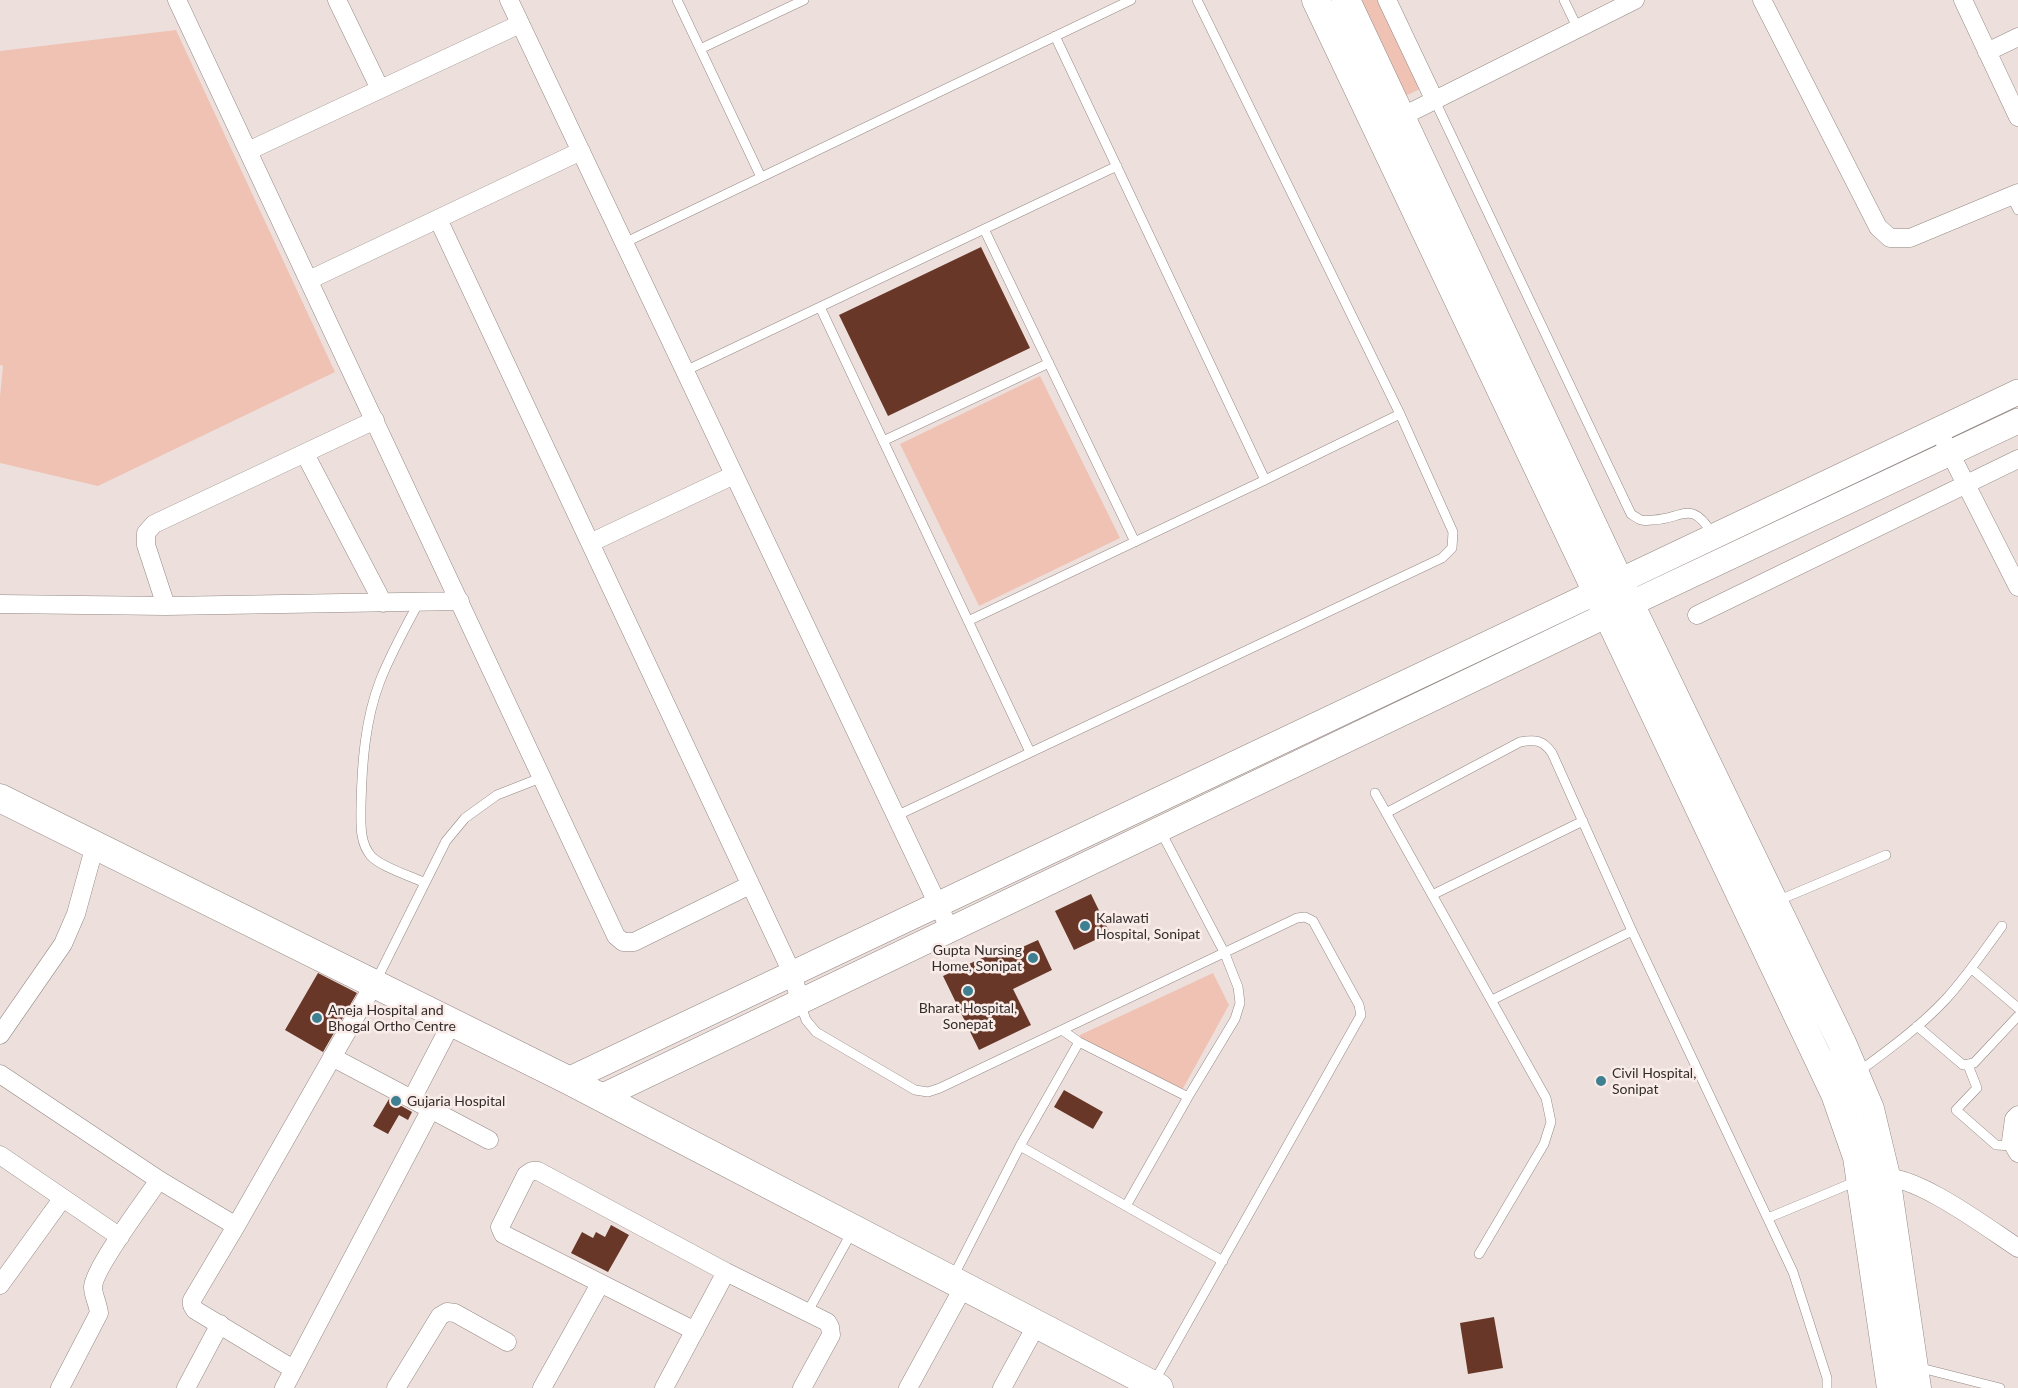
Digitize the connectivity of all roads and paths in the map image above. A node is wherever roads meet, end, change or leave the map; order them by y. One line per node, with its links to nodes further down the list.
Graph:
1 (177, 0): 25 (street)
2 (337, 0): 21 (street)
3 (509, 0): 15 (street)
4 (677, 0): 19 (lane)
5 (804, 0): 19 (lane)
6 (1131, 0): 17 (lane)
7 (1197, 0): 38 (lane)
8 (1316, 0): 24 (main road)
9 (1346, 0): 24 (main road)
10 (1387, 0): 22 (street)
11 (1564, 0): 16 (lane)
12 (1635, 0): 16 (street)
13 (1762, 0): 29 (street)
14 (1963, 0): 20 (street)
15 (520, 24): 21 (street); 26 (street)
16 (1578, 29): 22 (street)
17 (1055, 36): 27 (lane); 28 (lane)
18 (2018, 37): 20 (street)
19 (700, 49): 28 (lane)
20 (1988, 52): 23 (street)
21 (380, 89): 25 (street)
22 (1434, 100): 24 (street); 49 (lane)
23 (2018, 117)
24 (1389, 123): 53 (main road)
25 (248, 151): 33 (street)
26 (581, 151): 30 (street); 32 (street)
27 (1116, 166): 31 (lane); 47 (lane)
28 (761, 177): 32 (lane)
29 (2016, 200)
30 (438, 219): 33 (street); 51 (street)
31 (984, 229): 34 (lane); 35 (lane)
32 (624, 243): 36 (street)
33 (309, 280): 39 (street)
34 (820, 307): 36 (lane); 42 (lane)
35 (1049, 363): 42 (lane); 50 (lane)
36 (684, 371): 46 (street)
37 (2018, 392): 41 (street)
38 (1400, 414): 47 (lane); 61 (lane)
39 (375, 420): 44 (street); 54 (street)
40 (2018, 421): 43 (street)
41 (1938, 430): 43 (street); 49 (street)
42 (883, 441): 60 (lane)
43 (1950, 453): 48 (street); 53 (street)
44 (305, 454): 56 (street); 58 (street)
45 (2018, 459): 48 (street)
46 (734, 475): 51 (street); 66 (street)
47 (1265, 480): 50 (lane)
48 (1966, 484): 52 (street); 59 (street)
49 (1713, 535): 53 (street)
50 (1136, 542): 60 (lane)
51 (590, 543): 72 (street)
52 (2018, 587)
53 (1613, 597): 68 (street); 74 (main road); 75 (street); 107 (main road)
54 (460, 601): 55 (street); 62 (street)
55 (419, 602): 56 (street); 71 (lane)
56 (383, 603): 58 (street)
57 (0, 604): 58 (street)
58 (166, 606)
59 (1697, 615)
60 (968, 621): 61 (lane)
61 (1030, 752): 66 (lane)
62 (543, 777): 71 (lane); 72 (street)
63 (1375, 793): 65 (lane)
64 (0, 798): 69 (main road)
65 (1386, 813): 67 (lane); 73 (lane)
66 (896, 816): 75 (street)
67 (1582, 821): 73 (lane); 78 (lane)
68 (1159, 829): 77 (street); 79 (lane)
69 (95, 845): 82 (main road); 89 (street)
70 (1886, 855): 74 (lane)
71 (425, 883): 82 (lane)
72 (750, 885): 81 (street)
73 (1432, 894): 83 (lane)
74 (1774, 903): 95 (main road)
75 (938, 904): 77 (street); 81 (street)
76 (2002, 926): 80 (lane)
77 (950, 930): 84 (street)
78 (1632, 931): 83 (lane); 111 (lane)
79 (1225, 954): 90 (lane); 98 (lane); 117 (lane)
80 (1972, 969): 85 (lane); 88 (lane)
81 (792, 974): 84 (street); 96 (street)
82 (374, 984): 87 (main road); 92 (street)
83 (1492, 1000): 116 (lane)
84 (800, 1001): 90 (lane); 97 (street)
85 (2018, 1008)
86 (2018, 1016): 93 (lane)
87 (452, 1022): 96 (main road); 99 (street)
88 (1918, 1026): 93 (lane); 95 (lane)
89 (2, 1027)
90 (1062, 1030): 91 (lane)
91 (1078, 1042): 98 (lane); 103 (lane)
92 (332, 1057): 99 (street); 112 (street)
93 (1968, 1066): 104 (lane)
94 (0, 1074): 108 (street)
95 (1855, 1074): 106 (main road)
96 (568, 1080): 97 (main road)
97 (601, 1097): 113 (main road)
98 (1188, 1097): 110 (lane)
99 (412, 1099): 100 (street)
100 (431, 1109): 102 (street); 127 (street)
101 (2018, 1115): 104 (street)
102 (489, 1140)
103 (1020, 1146): 110 (lane); 119 (lane)
104 (2016, 1149)
105 (0, 1155): 109 (street)
106 (1886, 1176): 107 (street); 115 (street); 128 (main road)
107 (1860, 1179): 111 (lane); 140 (main road)
108 (159, 1180): 112 (street); 114 (street)
109 (62, 1198): 114 (street); 121 (street)
110 (1126, 1206): 117 (lane)
111 (1768, 1218): 139 (lane)
112 (236, 1226): 123 (street)
113 (854, 1229): 119 (main road); 122 (lane)
114 (120, 1237): 130 (street)
115 (2018, 1248)
116 (1479, 1254)
117 (1223, 1261): 129 (lane)
118 (726, 1272): 120 (street); 122 (street); 125 (street)
119 (958, 1283): 124 (main road); 137 (street)
120 (600, 1284): 125 (street); 134 (street)
121 (0, 1285)
122 (807, 1313): 136 (street)
123 (220, 1324): 127 (street); 131 (street)
124 (1037, 1324): 129 (main road); 138 (street)
125 (695, 1331): 135 (street)
126 (508, 1342): 133 (street)
127 (293, 1369): 132 (street)
128 (1916, 1377): 141 (lane)
129 (1156, 1386)
130 (60, 1388)
131 (186, 1388)
132 (284, 1388)
133 (396, 1388)
134 (542, 1388)
135 (664, 1388)
136 (802, 1388)
137 (908, 1388)
138 (1002, 1388)
139 (1827, 1388)
140 (1891, 1388)
141 (2000, 1388)

